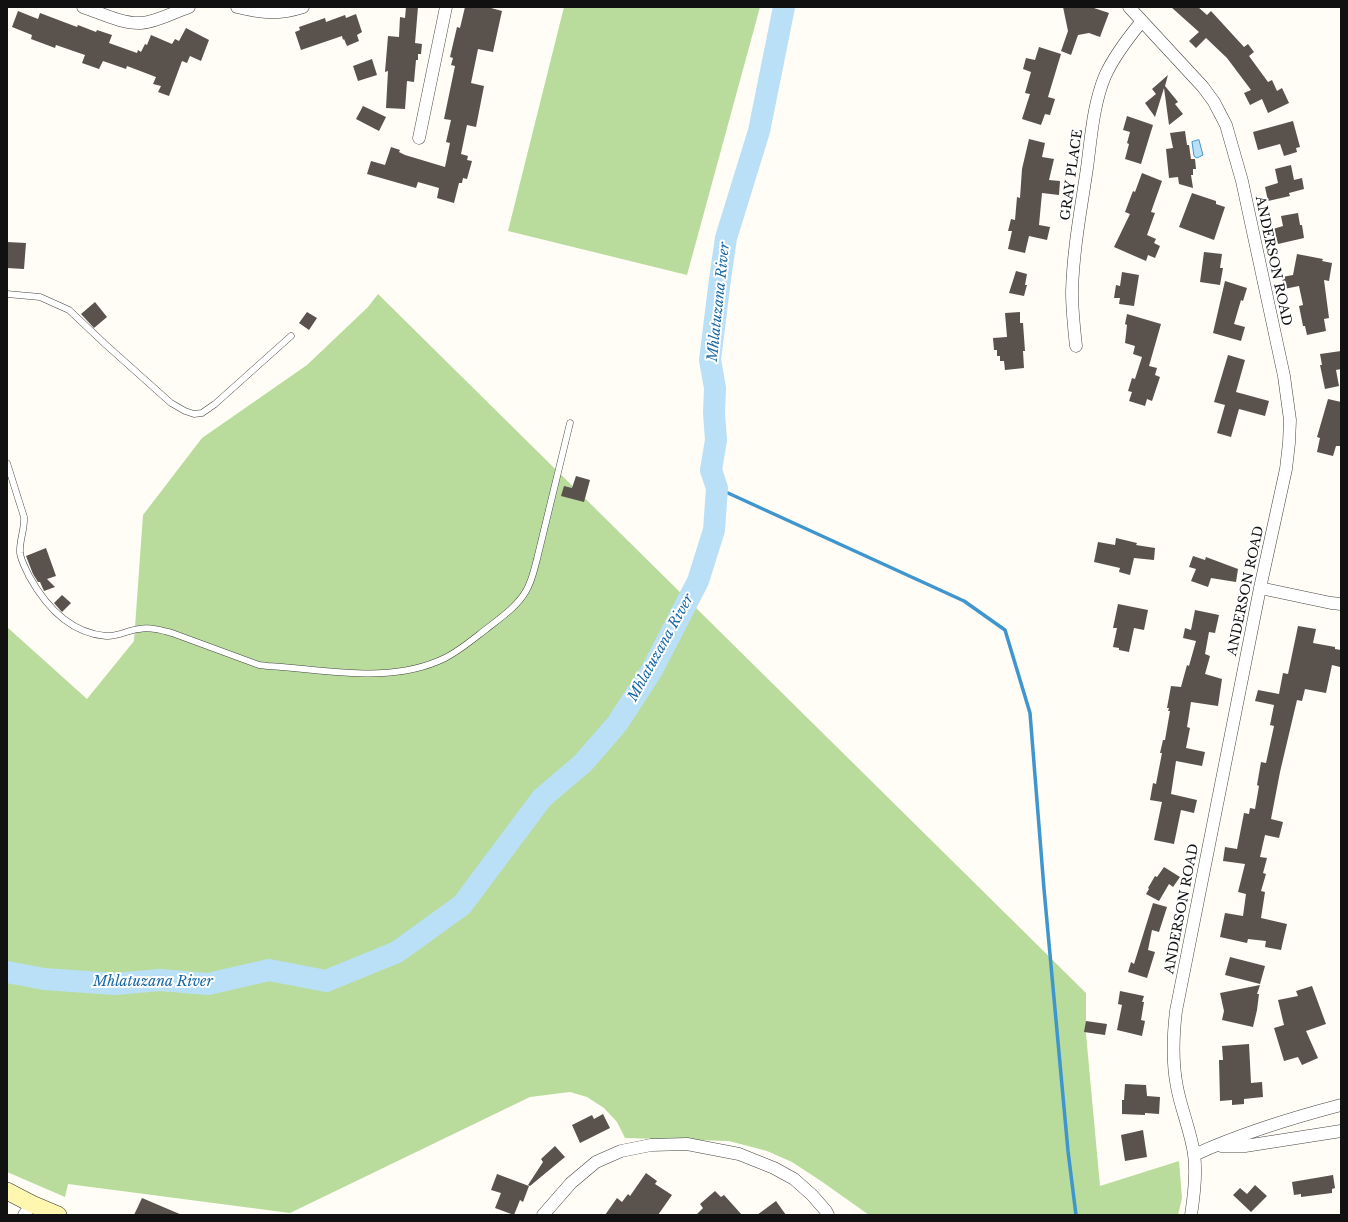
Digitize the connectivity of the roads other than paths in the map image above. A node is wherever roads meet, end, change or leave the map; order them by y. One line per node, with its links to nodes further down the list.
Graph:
1 (84, 7): 7 (street)
2 (189, 7): 7 (street)
3 (237, 7): 4 (street)
4 (303, 7)
5 (446, 7): 9 (street)
6 (1129, 7): 8 (street, ANDERSON ROAD)
7 (172, 10)
8 (1142, 21): 12 (street, GRAY PLACE); 15 (street, ANDERSON ROAD)
9 (420, 138)
10 (7, 294): 11 (lane)
11 (291, 336)
12 (1076, 346)
13 (570, 423): 14 (lane)
14 (7, 463)
15 (1260, 588): 16 (street); 20 (street, ANDERSON ROAD)
16 (1338, 605)
17 (1341, 1105): 19 (street)
18 (1341, 1131): 19 (street)
19 (1216, 1145): 20 (street)
20 (1194, 1155): 26 (street, ANDERSON ROAD)
21 (7, 1191): 22 (street)
22 (28, 1210): 23 (street)
23 (58, 1215)
24 (543, 1215): 25 (street)
25 (828, 1215)
26 (1190, 1215)

